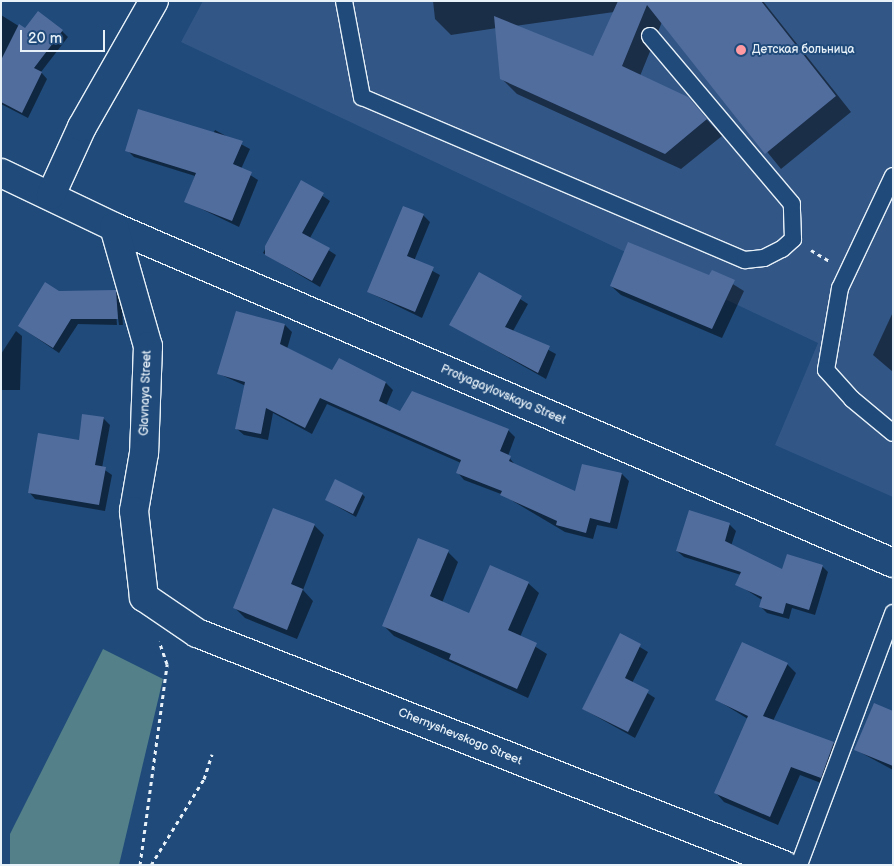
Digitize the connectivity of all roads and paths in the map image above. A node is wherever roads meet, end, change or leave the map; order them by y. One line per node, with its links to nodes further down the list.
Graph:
1 (154, 1): 6 (street)
2 (344, 1): 3 (lane)
3 (650, 36)
4 (1, 173): 6 (street)
5 (893, 176): 8 (lane)
6 (52, 196): 7 (street)
7 (114, 228): 9 (street, Protyagaylovskaya Street); 10 (street, Glavnaya Street)
8 (893, 433)
9 (893, 563)
10 (144, 596): 16 (street, Chernyshevskogo Street)
11 (893, 613): 17 (lane)
12 (167, 664): 14 (path)
13 (212, 754): 15 (path)
14 (140, 865)
15 (151, 865)
16 (784, 865)
17 (799, 865)

